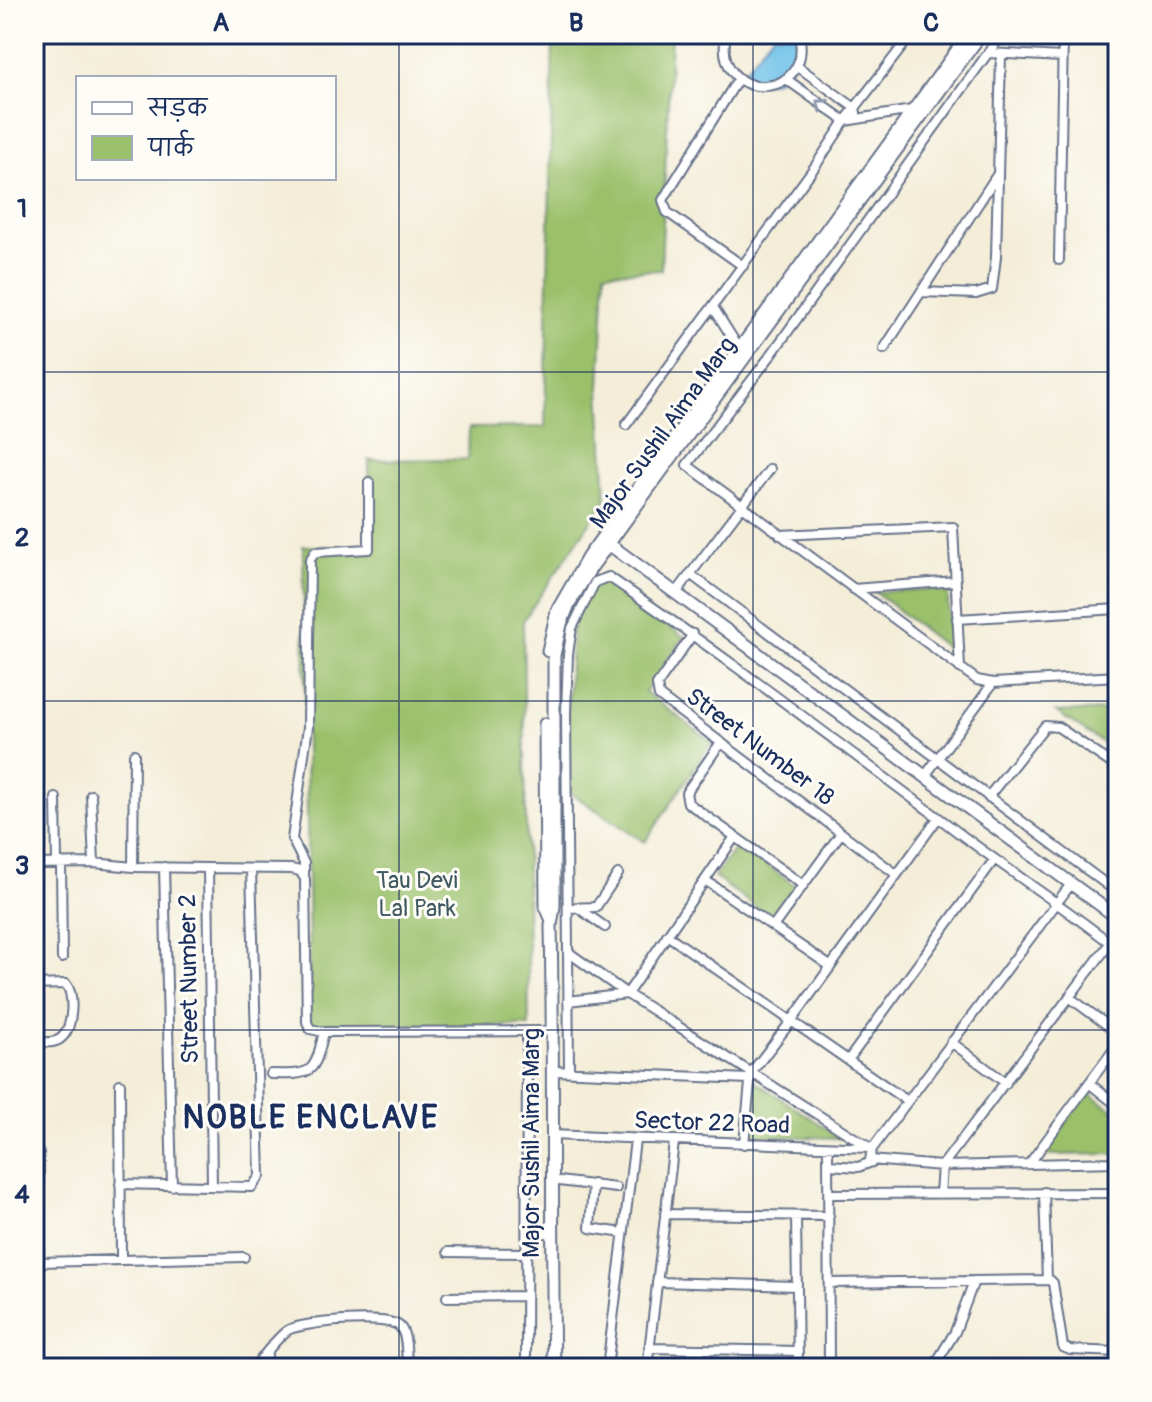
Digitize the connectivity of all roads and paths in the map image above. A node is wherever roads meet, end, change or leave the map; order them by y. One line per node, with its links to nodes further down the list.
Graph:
1 (40, 34): 14 (street)
2 (726, 34): 15 (street)
3 (799, 34): 13 (street)
4 (912, 34): 18 (street)
5 (969, 34): 17 (street, Major Sushil Aima Marg)
6 (981, 34): 12 (street, Major Sushil Aima Marg)
7 (1002, 34): 9 (street)
8 (1063, 34): 11 (street)
9 (987, 55): 10 (street); 12 (street); 29 (street)
10 (1001, 55): 11 (street); 20 (street)
11 (1062, 57): 21 (street)
12 (963, 59): 28 (street, Major Sushil Aima Marg)
13 (797, 66): 16 (street); 18 (street)
14 (34, 70)
15 (738, 79): 16 (street); 22 (street)
16 (786, 79): 19 (street, one-way to 16)
17 (912, 110): 18 (street); 26 (street, Major Sushil Aima Marg)
18 (856, 113): 19 (street)
19 (845, 121): 22 (street)
20 (998, 175): 23 (street); 23 (street)
21 (1059, 260)
22 (743, 266): 24 (street)
23 (921, 292): 25 (street)
24 (713, 307): 26 (street); 27 (street)
25 (884, 349)
26 (740, 350): 34 (street, Major Sushil Aima Marg)
27 (626, 425)
28 (675, 454): 29 (street); 34 (street, Major Sushil Aima Marg)
29 (687, 465): 32 (street)
30 (770, 469): 32 (street)
31 (369, 482): 66 (street)
32 (742, 506): 33 (street); 35 (street)
33 (779, 535): 36 (street); 37 (street)
34 (605, 542): 38 (street); 87 (street, Major Sushil Aima Marg)
35 (690, 574): 38 (street); 47 (street)
36 (956, 581): 37 (street); 40 (street)
37 (852, 589): 42 (street)
38 (676, 593): 49 (street)
39 (1118, 609): 40 (street)
40 (957, 619): 42 (street)
41 (693, 634): 45 (street, Street Number 18); 53 (street); 72 (street)
42 (960, 668): 44 (street)
43 (1118, 676): 44 (street)
44 (993, 683): 47 (street)
45 (721, 742): 54 (street, Street Number 18); 55 (street)
46 (134, 754): 60 (street)
47 (937, 759): 49 (street); 51 (street)
48 (1118, 768): 51 (street)
49 (925, 776): 68 (street)
50 (91, 795): 58 (street)
51 (988, 797): 70 (street)
52 (56, 798): 57 (street)
53 (938, 818): 56 (street); 65 (street)
54 (841, 833): 65 (street, Street Number 18); 69 (street)
55 (734, 838): 67 (street); 69 (street)
56 (994, 860): 71 (street); 94 (street)
57 (59, 863): 58 (street); 59 (street); 80 (street)
58 (94, 863): 60 (street)
59 (34, 864)
60 (133, 867): 61 (street)
61 (164, 867): 62 (street); 119 (street)
62 (208, 868): 63 (street); 120 (street, Street Number 2)
63 (251, 869): 66 (street); 120 (street)
64 (618, 874): 72 (street)
65 (896, 874): 81 (street)
66 (304, 875): 88 (street)
67 (705, 880): 75 (street); 76 (street)
68 (1071, 884): 71 (street); 73 (street)
69 (803, 885): 75 (street)
70 (1118, 893)
71 (1057, 902): 77 (street); 92 (street)
72 (572, 907): 74 (street); 79 (street)
73 (1118, 918)
74 (605, 927)
75 (773, 927): 81 (street)
76 (667, 935): 83 (street); 86 (street)
77 (1110, 943): 78 (street); 84 (street)
78 (1118, 949)
79 (568, 952): 83 (street); 85 (street)
80 (62, 958)
81 (830, 966): 86 (street)
82 (34, 985): 91 (street)
83 (627, 994): 85 (street); 98 (street)
84 (1069, 997): 90 (street); 99 (street)
85 (568, 1001): 96 (street)
86 (792, 1020): 94 (street); 98 (street)
87 (554, 1031): 89 (street); 95 (street, Major Sushil Aima Marg)
88 (324, 1032): 89 (street); 97 (street)
89 (527, 1032): 129 (street)
90 (1118, 1033)
91 (34, 1042)
92 (951, 1042): 99 (street); 102 (street)
93 (1118, 1044): 100 (street)
94 (849, 1059): 102 (street)
95 (554, 1071): 96 (street); 104 (street, Major Sushil Aima Marg)
96 (569, 1071): 98 (street)
97 (271, 1074)
98 (750, 1076): 107 (street); 109 (street)
99 (1006, 1083): 115 (street)
100 (1089, 1083): 103 (street); 113 (street)
101 (120, 1084): 117 (street)
102 (907, 1101): 109 (street)
103 (1118, 1106)
104 (551, 1135): 105 (street, Sector 22 Road); 116 (street, Major Sushil Aima Marg)
105 (635, 1140): 106 (street, Sector 22 Road); 131 (street)
106 (674, 1142): 107 (street, Sector 22 Road); 126 (street)
107 (744, 1144): 108 (street, Sector 22 Road)
108 (828, 1147): 109 (street, Sector 22 Road); 114 (street)
109 (872, 1149): 111 (street)
110 (39, 1153): 136 (street)
111 (872, 1162): 114 (street); 115 (street)
112 (1118, 1162): 113 (street)
113 (1029, 1164): 115 (street)
114 (829, 1165): 124 (street)
115 (942, 1166): 125 (street)
116 (551, 1180): 118 (street); 130 (street, Major Sushil Aima Marg)
117 (120, 1184): 119 (street); 135 (street)
118 (593, 1184): 121 (street); 131 (street)
119 (172, 1186): 120 (street)
120 (212, 1186)
121 (616, 1188)
122 (1044, 1192): 123 (street); 125 (street); 137 (street)
123 (1118, 1193)
124 (829, 1194): 125 (street); 128 (street)
125 (940, 1194)
126 (665, 1214): 127 (street); 139 (street)
127 (796, 1216): 128 (street); 141 (street)
128 (829, 1216): 140 (street)
129 (528, 1233): 130 (street); 133 (street)
130 (551, 1233): 153 (street, Major Sushil Aima Marg)
131 (623, 1233): 154 (street)
132 (448, 1252): 133 (street)
133 (528, 1253): 142 (street)
134 (244, 1257): 135 (street)
135 (121, 1260): 136 (street)
136 (40, 1262): 148 (street)
137 (1047, 1280): 138 (street); 146 (street)
138 (974, 1281): 140 (street); 158 (street)
139 (657, 1282): 141 (street); 144 (street)
140 (829, 1283): 157 (street)
141 (797, 1286): 145 (street)
142 (526, 1296): 143 (street); 152 (street)
143 (447, 1297)
144 (649, 1348): 145 (street); 155 (street)
145 (798, 1351): 156 (street)
146 (1118, 1352)
147 (266, 1354): 149 (street); 150 (street); 151 (street)
148 (39, 1368)
149 (254, 1368)
150 (271, 1368)
151 (407, 1368)
152 (526, 1368)
153 (554, 1368)
154 (607, 1368)
155 (647, 1368)
156 (798, 1368)
157 (829, 1368)
158 (933, 1368)

